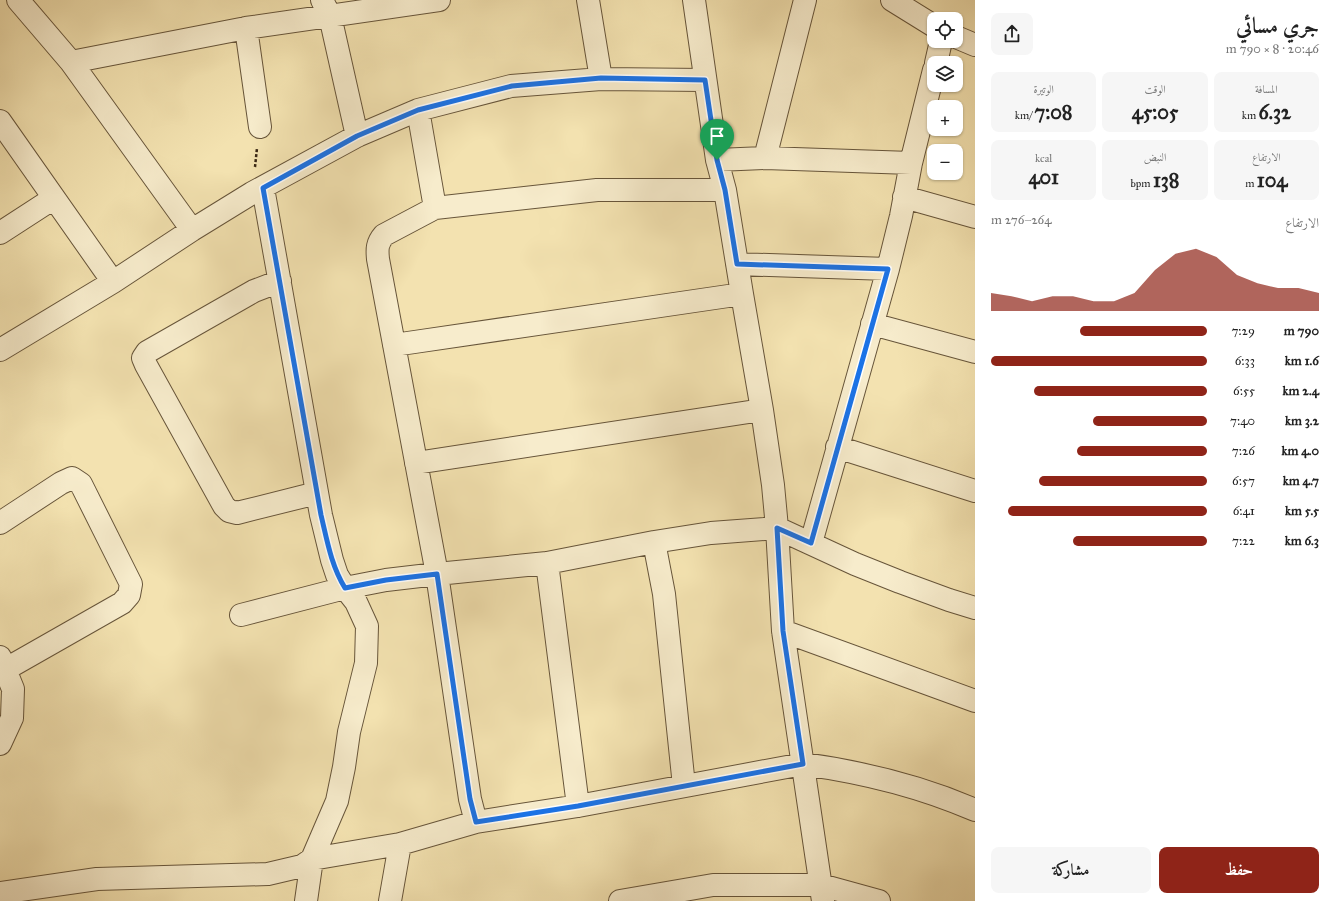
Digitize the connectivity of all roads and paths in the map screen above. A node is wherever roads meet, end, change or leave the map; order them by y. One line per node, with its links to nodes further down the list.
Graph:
1 (18, 0): 12 (street)
2 (439, 0): 7 (street)
3 (588, 0): 13 (street)
4 (694, 0): 14 (street)
5 (805, 0): 20 (street)
6 (892, 0): 8 (street)
7 (326, 8): 9 (street); 19 (street)
8 (927, 22)
9 (246, 28): 12 (street); 18 (street)
10 (963, 40): 11 (street)
11 (975, 45)
12 (71, 62): 29 (street)
13 (601, 78): 14 (street); 16 (street)
14 (705, 80): 21 (street)
15 (929, 92): 22 (street)
16 (418, 110): 19 (street); 27 (street)
17 (1, 124): 25 (street)
18 (260, 127): 23 (path)
19 (357, 136): 23 (street)
20 (764, 158): 21 (street); 22 (street)
21 (717, 160): 24 (street)
22 (911, 163): 26 (street)
23 (258, 190): 29 (street); 33 (street)
24 (725, 190): 27 (street); 31 (street)
25 (54, 198): 30 (street); 34 (street)
26 (904, 198): 28 (street); 32 (street)
27 (435, 208): 37 (street)
28 (975, 217)
29 (192, 230): 34 (street)
30 (0, 233)
31 (737, 264): 32 (street); 35 (street)
32 (888, 269): 36 (street)
33 (280, 281): 44 (street); 44 (street)
34 (113, 282): 38 (street)
35 (742, 294): 37 (street); 40 (street)
36 (872, 324): 39 (street); 41 (street)
37 (394, 345): 42 (street)
38 (0, 350)
39 (975, 352)
40 (762, 410): 42 (street); 46 (street)
41 (837, 447): 43 (street); 48 (street)
42 (416, 463): 50 (street)
43 (975, 491)
44 (317, 493): 51 (street)
45 (0, 523): 55 (street)
46 (777, 528): 47 (street); 48 (street); 54 (street)
47 (654, 542): 49 (street); 59 (street)
48 (811, 543): 52 (street)
49 (547, 563): 50 (street); 60 (street)
50 (437, 574): 51 (street); 62 (street)
51 (345, 588): 53 (street); 64 (street)
52 (975, 608)
53 (242, 615)
54 (783, 631): 56 (street); 58 (street)
55 (3, 663): 57 (street)
56 (975, 701)
57 (0, 744)
58 (803, 764): 59 (street); 61 (street); 66 (street)
59 (684, 786): 60 (street)
60 (578, 806): 62 (street)
61 (975, 810)
62 (476, 822): 63 (street)
63 (400, 844): 64 (street); 68 (street)
64 (312, 860): 65 (street); 67 (street)
65 (0, 893)
66 (822, 893): 69 (street); 70 (street)
67 (306, 901)
68 (390, 901)
69 (620, 901)
70 (878, 901)

